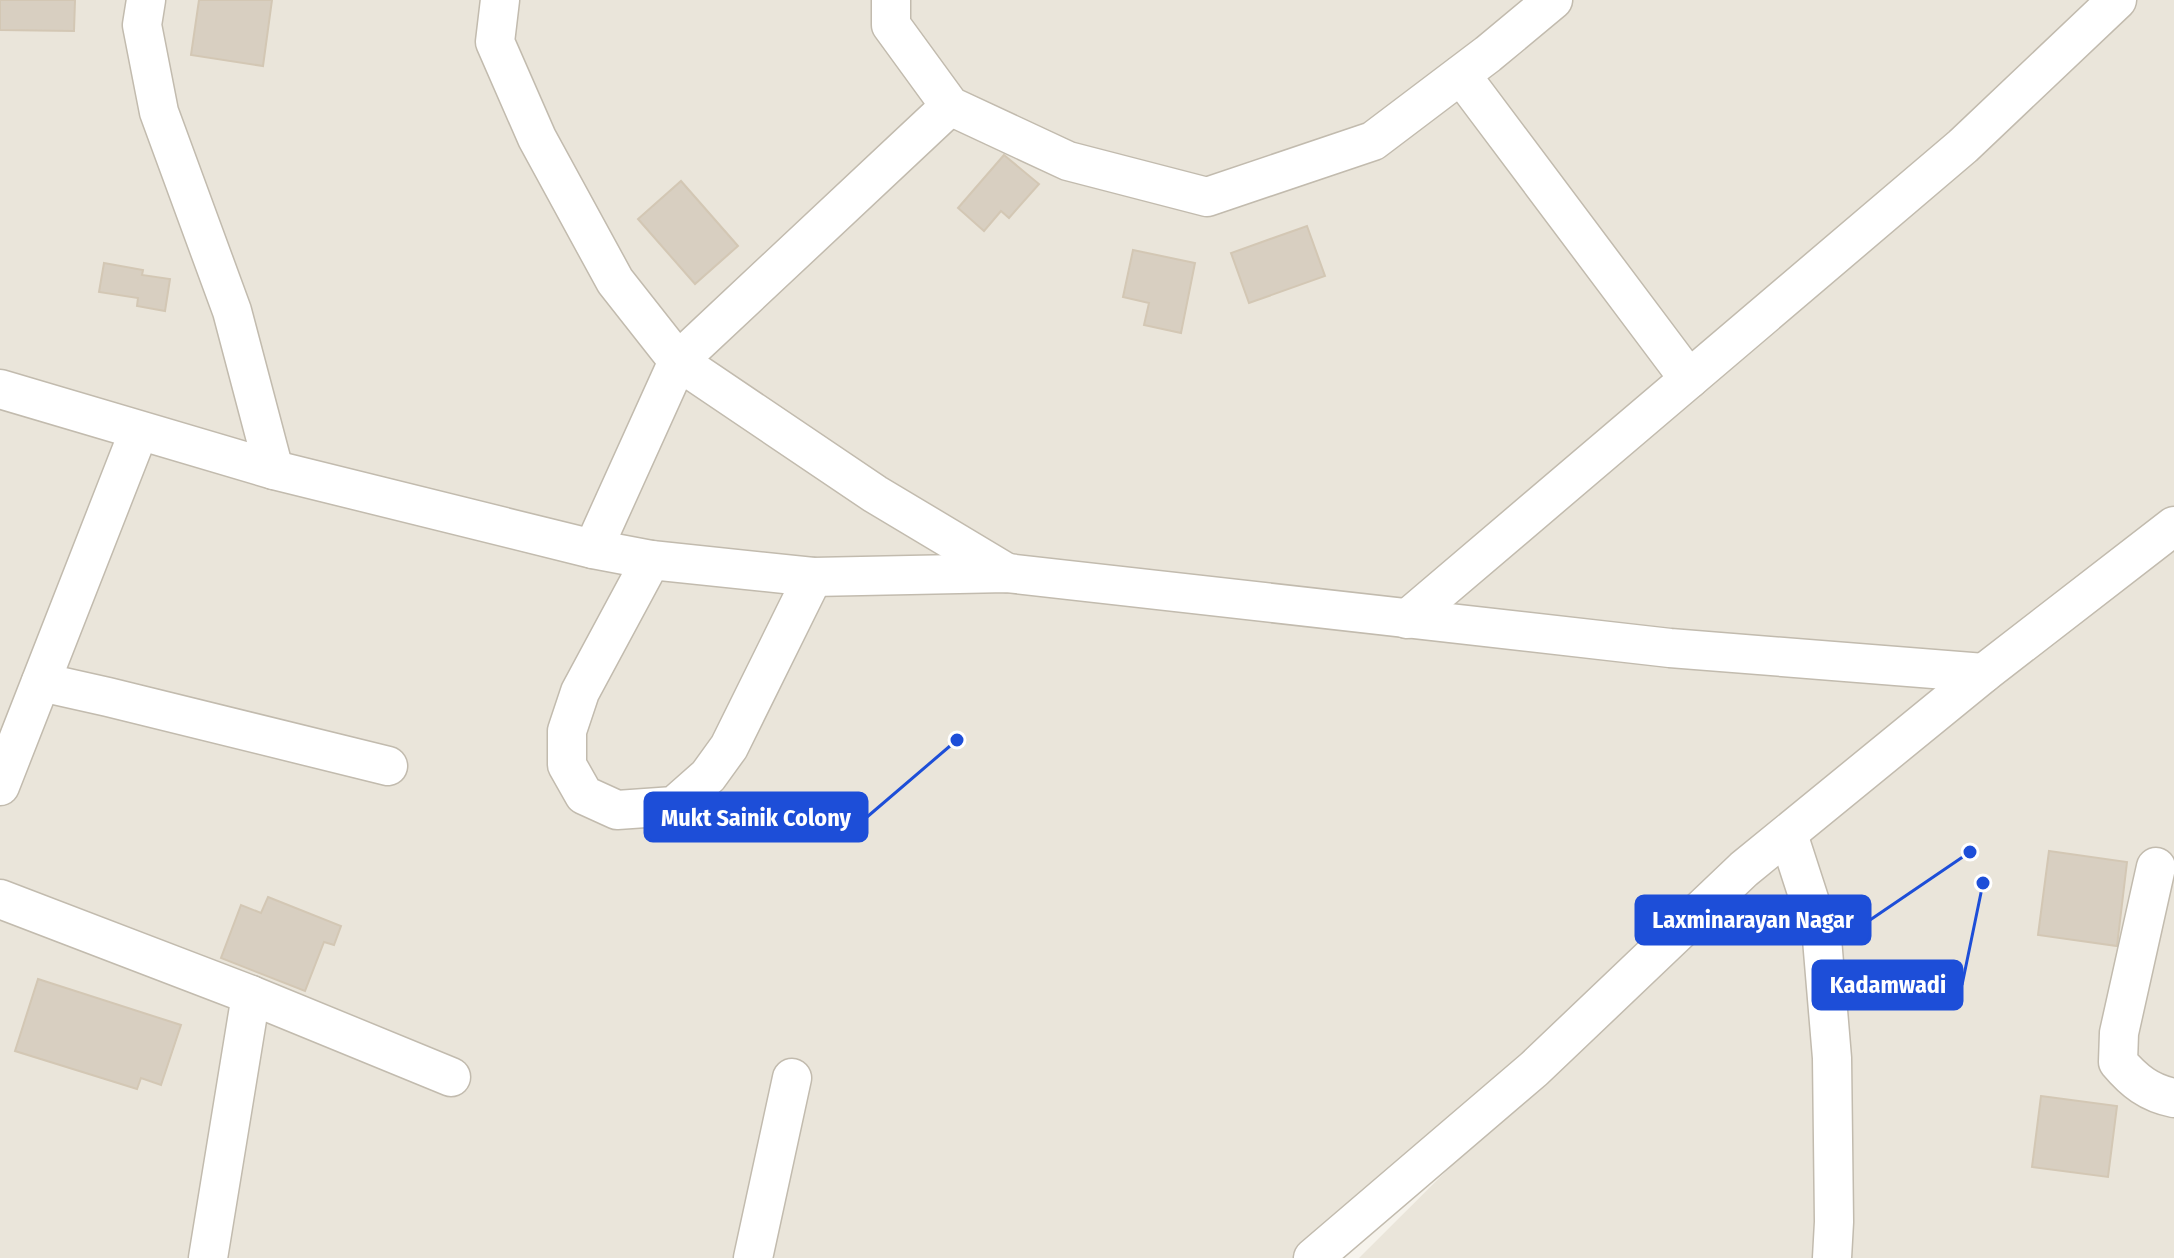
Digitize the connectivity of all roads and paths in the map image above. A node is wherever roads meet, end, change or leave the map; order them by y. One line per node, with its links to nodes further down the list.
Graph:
1 (146, 0): 12 (street)
2 (500, 0): 8 (street)
3 (891, 0): 7 (street)
4 (1553, 0): 6 (street)
5 (2117, 0): 9 (street)
6 (1461, 75): 7 (street); 9 (street)
7 (950, 106): 8 (street)
8 (678, 361): 14 (street); 16 (street)
9 (1689, 379): 18 (street)
10 (0, 389): 11 (street)
11 (139, 431): 12 (street); 20 (street)
12 (274, 470): 14 (street)
13 (2173, 527): 19 (street)
14 (593, 549): 15 (street)
15 (651, 560): 17 (street); 17 (street)
16 (1007, 573): 17 (street); 18 (street)
17 (813, 577)
18 (1407, 619): 19 (street)
19 (1984, 673): 23 (street)
20 (41, 682): 21 (street); 22 (street)
21 (388, 766)
22 (0, 786)
23 (1788, 834): 32 (street); 33 (street)
24 (2156, 867): 29 (street)
25 (0, 899): 26 (street)
26 (251, 995): 27 (street); 30 (street)
27 (451, 1077)
28 (792, 1078): 31 (street)
29 (2174, 1098)
30 (208, 1258)
31 (753, 1258)
32 (1313, 1258)
33 (1832, 1258)

